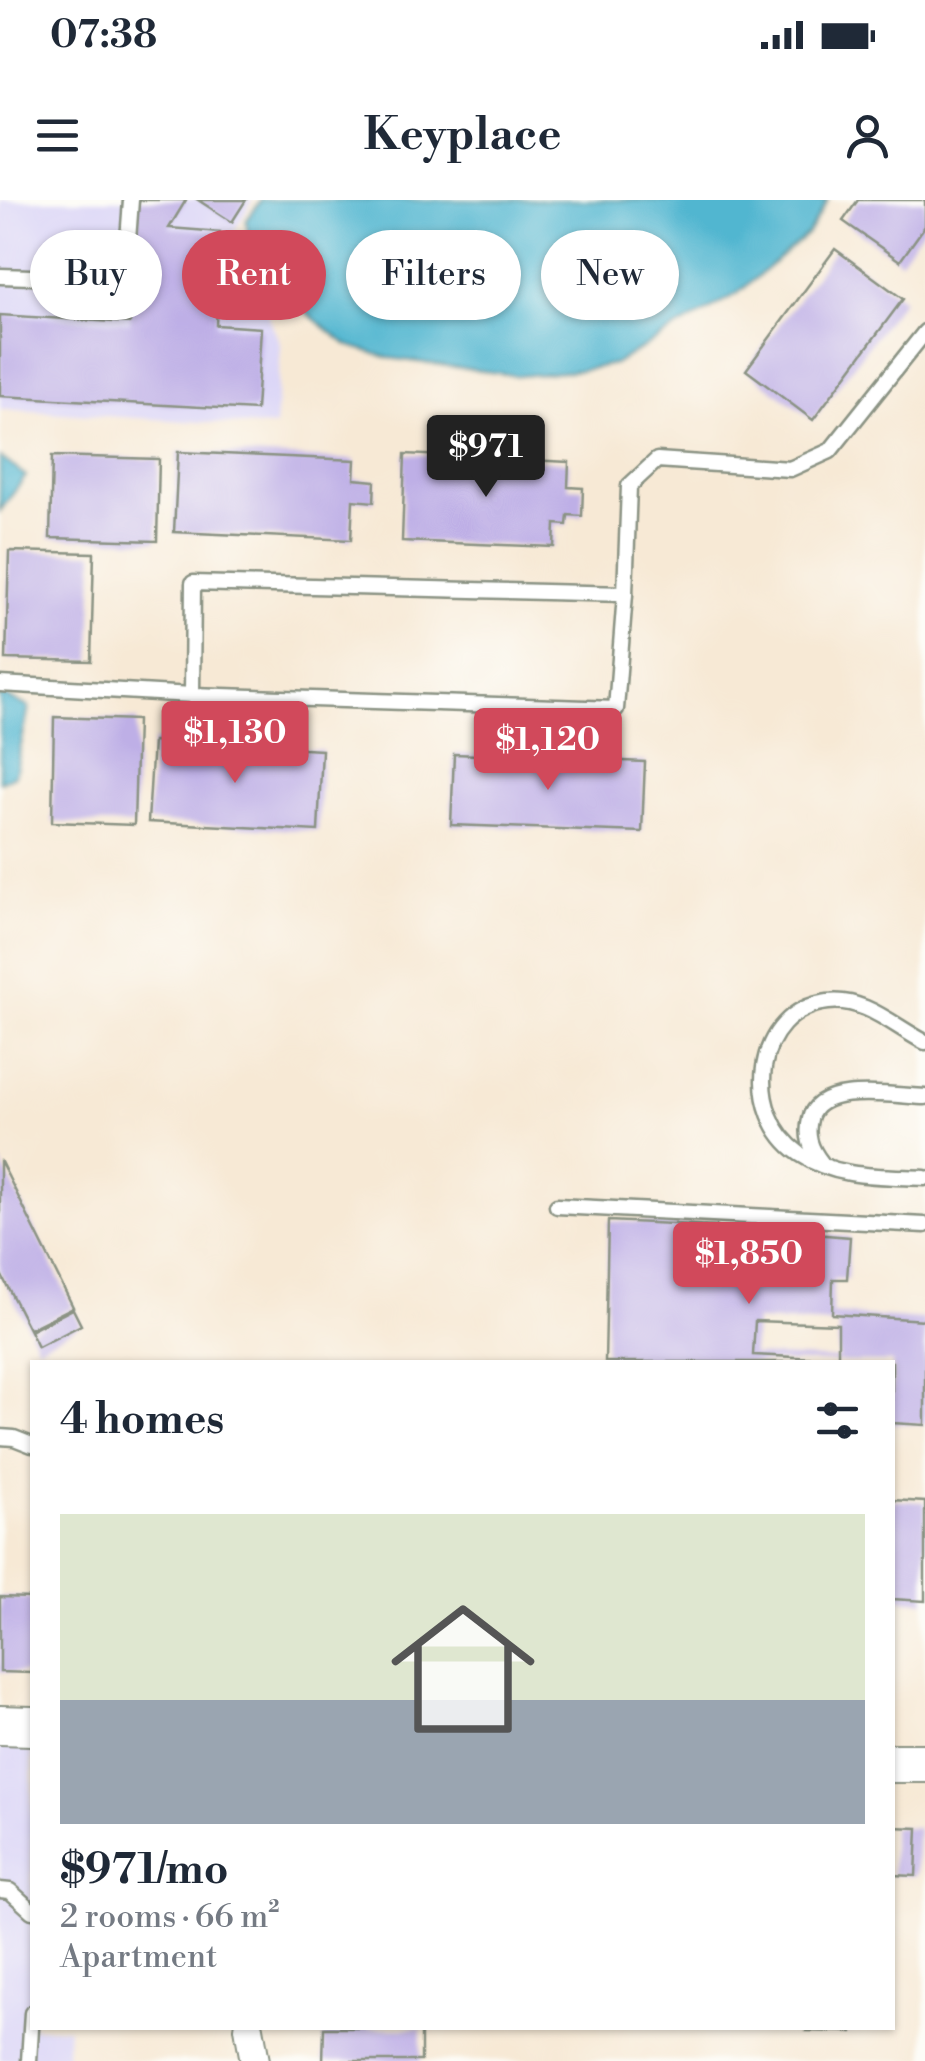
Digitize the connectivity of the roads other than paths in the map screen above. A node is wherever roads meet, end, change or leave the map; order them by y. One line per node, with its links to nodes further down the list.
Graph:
1 (131, 200): 2 (lane)
2 (0, 276)
3 (925, 332): 4 (lane)
4 (625, 594): 6 (lane); 6 (lane)
5 (0, 684): 6 (lane)
6 (192, 694)
7 (925, 1042): 9 (lane)
8 (925, 1098): 9 (lane)
9 (825, 1168): 10 (lane)
10 (925, 1178)
11 (558, 1206): 12 (lane)
12 (925, 1225)
13 (0, 1437): 14 (lane)
14 (30, 1445)
15 (0, 1724): 16 (street)
16 (30, 1726)
17 (895, 1763): 18 (street)
18 (925, 1764)
19 (0, 1890): 20 (lane)
20 (30, 1909)
21 (31, 2030): 23 (lane)
22 (250, 2030): 24 (street)
23 (29, 2061)
24 (255, 2061)

